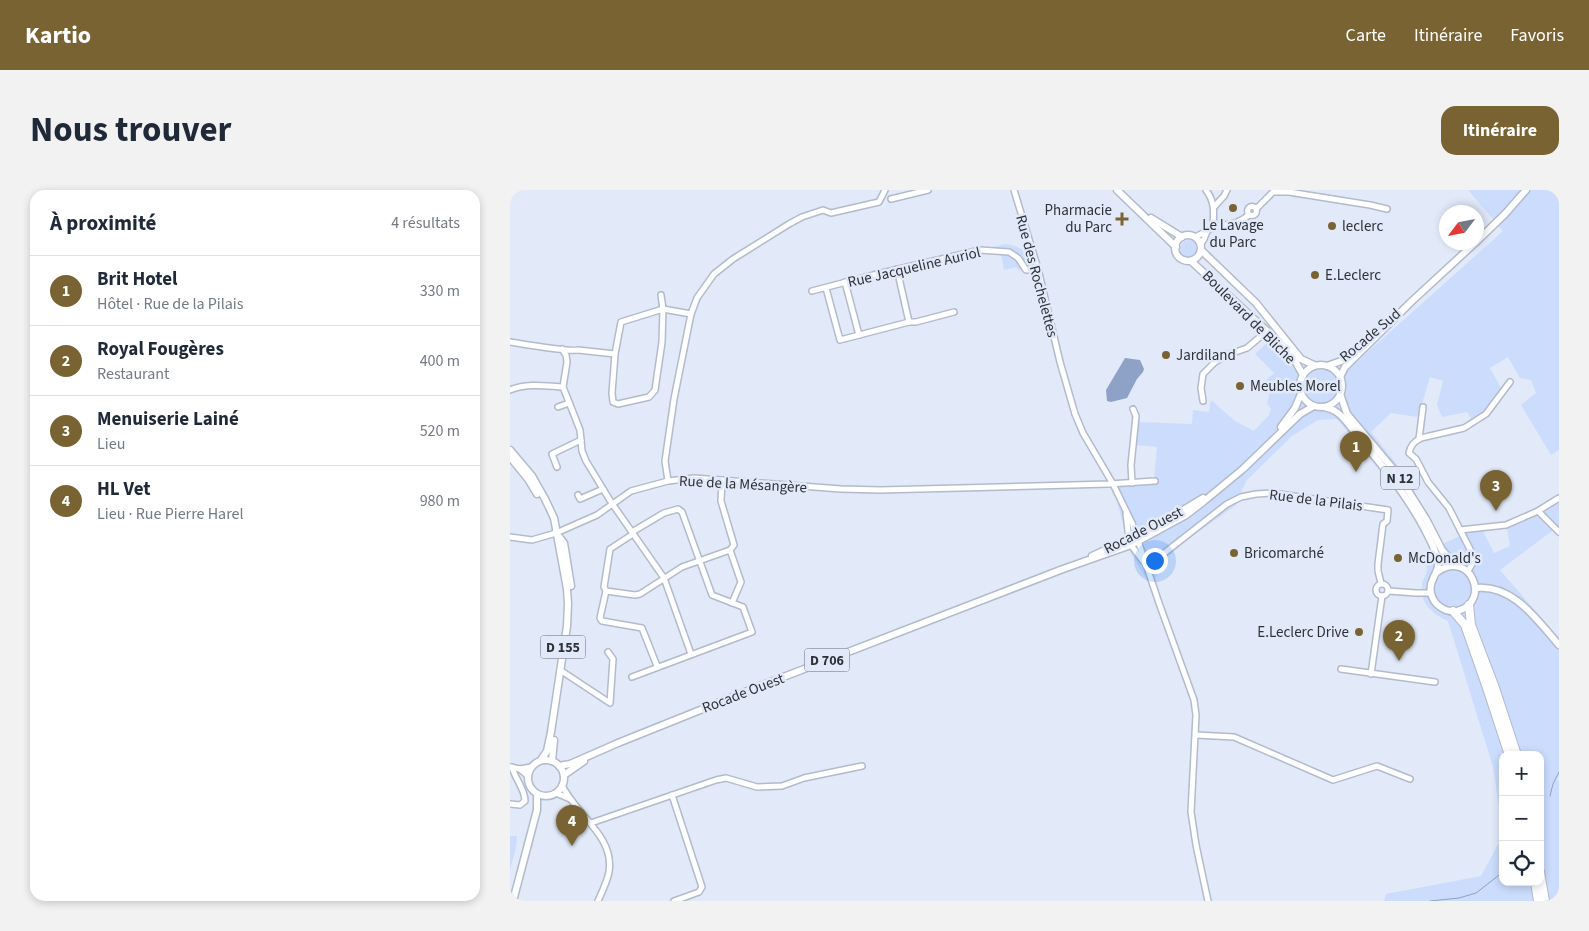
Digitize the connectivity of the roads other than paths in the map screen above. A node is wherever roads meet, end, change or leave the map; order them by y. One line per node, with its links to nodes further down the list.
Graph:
1 (885, 190): 31 (street)
2 (928, 190): 9 (street)
3 (1014, 190): 23 (street, Rue des Rochelettes)
4 (1117, 190): 12 (main road)
5 (1206, 190): 10 (street)
6 (1227, 190): 10 (street)
7 (1526, 190): 15 (main road, Rocade Sud)
8 (1288, 191): 11 (street); 13 (street)
9 (891, 199)
10 (1214, 206): 13 (street)
11 (1386, 209)
12 (1140, 211): 16 (main road); 18 (main road)
13 (1213, 227): 14 (street)
14 (1207, 231): 17 (street); 19 (street)
15 (1484, 234)
16 (1182, 237): 17 (main road); 18 (main road)
17 (1195, 237): 19 (main road)
18 (1176, 247): 21 (main road)
19 (1201, 247): 21 (main road); 38 (main road, Boulevard de Bliche)
20 (1467, 250): 28 (main road, Rocade Sud)
21 (1191, 261): 33 (main road, Boulevard de Bliche)
22 (897, 269): 23 (street, Rue Jacqueline Auriol); 24 (street, Rue Jacqueline Auriol); 32 (street)
23 (1038, 269): 64 (street, Rue des Rochelettes)
24 (845, 282): 25 (street, Rue Jacqueline Auriol); 34 (street)
25 (826, 288): 26 (street, Rue Jacqueline Auriol); 34 (street)
26 (812, 291)
27 (661, 295): 29 (street)
28 (1411, 302): 39 (main road, Rocade Sud); 41 (main road, Rocade Sud)
29 (663, 309): 31 (street); 37 (street); 37 (street)
30 (954, 312): 32 (street)
31 (691, 314): 61 (street)
32 (908, 322): 34 (street)
33 (1267, 331): 40 (main road, Boulevard de Bliche); 47 (street)
34 (858, 335)
35 (510, 342): 36 (street)
36 (562, 349): 37 (street); 43 (street)
37 (615, 354)
38 (1314, 365): 39 (main road); 40 (main road)
39 (1328, 366): 41 (main road)
40 (1302, 375): 45 (main road)
41 (1340, 377): 46 (main road)
42 (1510, 382): 54 (street)
43 (563, 387): 44 (street); 48 (street)
44 (510, 390)
45 (1301, 394): 49 (main road); 56 (main road, Rocade Ouest / D 706)
46 (1340, 394): 50 (main road); 81 (main road, N 12)
47 (1203, 401)
48 (569, 403): 52 (street); 55 (street)
49 (1314, 406): 50 (main road); 56 (main road, Rocade Ouest / D 706)
50 (1324, 407): 83 (main road, N 12)
51 (1423, 407): 54 (street)
52 (558, 408)
53 (1134, 409): 63 (street)
54 (1419, 439): 71 (street)
55 (581, 440): 59 (street); 65 (street)
56 (1272, 440): 76 (main road, Rocade Ouest / D 706)
57 (510, 450): 73 (main road, D 155)
58 (510, 457): 73 (main road, D 155)
59 (557, 467)
60 (722, 480): 61 (street, Rue de la Mésangère); 64 (street, Rue de la Mésangère); 78 (street)
61 (668, 481): 68 (street, Rue de la Mésangère)
62 (1155, 481): 63 (street, Rue de la Mésangère)
63 (1132, 483): 64 (street, Rue de la Mésangère)
64 (1113, 484): 69 (street, Rue des Rochelettes)
65 (603, 489): 66 (street); 68 (street)
66 (578, 496)
67 (1559, 498): 70 (street)
68 (612, 504): 73 (street, Rue de la Mésangère); 74 (street)
69 (1125, 508): 76 (street); 77 (street)
70 (1538, 511): 71 (street); 72 (street)
71 (1460, 530): 82 (street)
72 (1559, 532)
73 (556, 533): 75 (street, Rue de la Mésangère); 99 (main road, D 155)
74 (633, 533): 79 (street); 84 (street); 87 (street)
75 (510, 537)
76 (1138, 541): 77 (main road, Rocade Ouest / D 706); 80 (street)
77 (1131, 544): 80 (street); 106 (main road, Rocade Ouest / D 706)
78 (730, 550): 79 (street); 91 (street)
79 (699, 560): 84 (street); 91 (street)
80 (1145, 563): 85 (street, Rue de la Pilais); 103 (street)
81 (1456, 566): 82 (main road); 83 (main road)
82 (1468, 571): 86 (main road)
83 (1437, 572): 89 (main road)
84 (664, 578): 87 (street); 96 (street)
85 (1381, 583): 88 (street); 90 (street)
86 (1476, 588): 92 (main road); 94 (main road)
87 (606, 591): 97 (street)
88 (1389, 591): 89 (street); 90 (street)
89 (1431, 593): 93 (main road)
90 (1382, 596): 100 (street)
91 (732, 603): 96 (street)
92 (1469, 605): 93 (main road); 105 (highway)
93 (1453, 611): 104 (highway)
94 (1559, 645)
95 (608, 652): 99 (street)
96 (691, 654): 97 (street)
97 (657, 666): 101 (street)
98 (1341, 669): 100 (street)
99 (561, 671): 107 (main road, D 155); 108 (main road, D 155)
100 (1372, 674): 102 (street)
101 (632, 677)
102 (1435, 682)
103 (1196, 736): 116 (street); 131 (street)
104 (1508, 751)
105 (1516, 751)
106 (593, 754): 109 (main road, Rocade Ouest / D 706); 115 (main road, Rocade Ouest / D 706)
107 (542, 760): 108 (main road); 112 (main road)
108 (552, 761): 109 (main road)
109 (559, 766): 115 (main road)
110 (862, 766): 120 (street)
111 (511, 767): 113 (street); 123 (street)
112 (531, 767): 113 (street); 114 (main road)
113 (520, 769): 114 (street)
114 (528, 776): 119 (main road)
115 (564, 776): 117 (main road)
116 (1410, 779)
117 (562, 785): 118 (main road); 122 (street)
118 (556, 793): 121 (main road); 122 (street)
119 (537, 794): 121 (main road); 124 (main road)
120 (672, 795): 125 (street); 130 (street)
121 (546, 796): 124 (main road)
122 (570, 799): 125 (street)
123 (510, 804)
124 (537, 810): 128 (main road)
125 (590, 823): 129 (street)
126 (1536, 886): 132 (highway)
127 (1542, 886): 133 (highway)
128 (512, 901)
129 (598, 901)
130 (674, 901)
131 (1208, 901)
132 (1538, 901)
133 (1544, 901)

